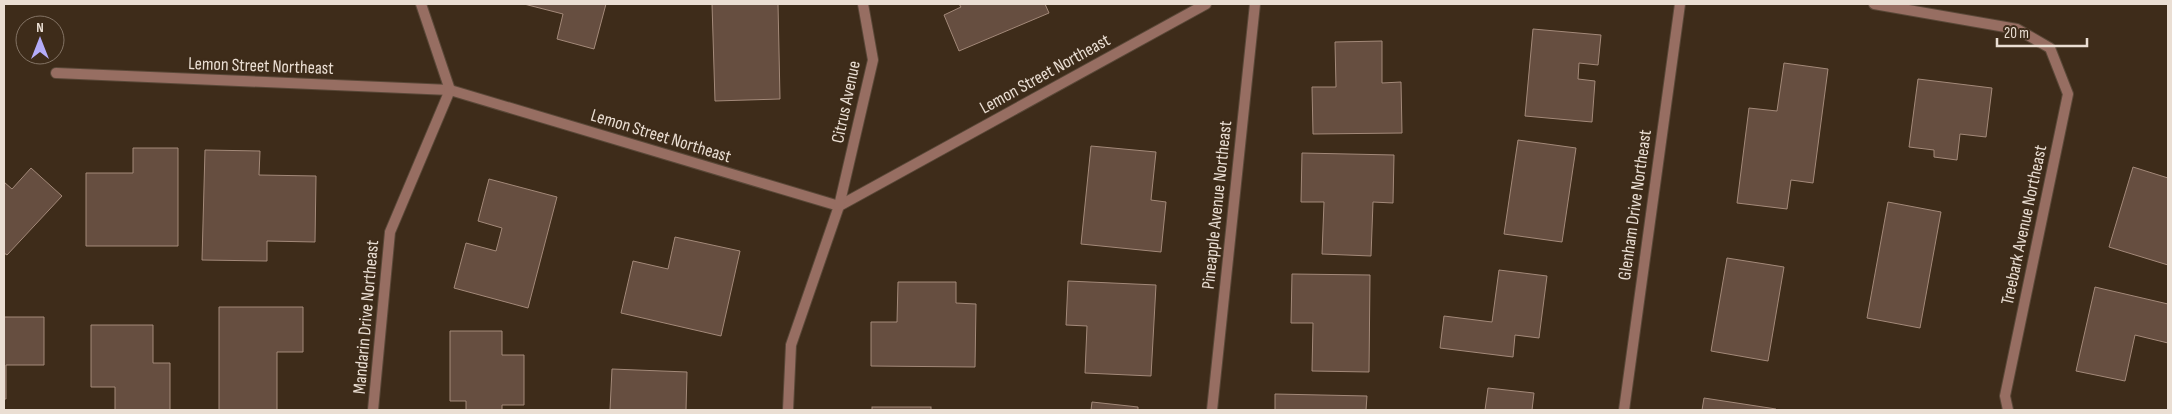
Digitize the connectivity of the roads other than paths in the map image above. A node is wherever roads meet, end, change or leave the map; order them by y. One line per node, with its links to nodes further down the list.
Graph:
1 (421, 4): 8 (street)
2 (863, 4): 9 (street, Citrus Avenue)
3 (1206, 4): 9 (street, Lemon Street Northeast)
4 (1255, 4): 12 (street, Pineapple Avenue Northeast)
5 (1680, 4): 13 (street, Glenham Drive Northeast)
6 (1874, 4): 14 (street, Treebark Avenue Northeast)
7 (56, 73): 8 (street, Lemon Street Northeast)
8 (450, 90): 9 (street, Lemon Street Northeast); 10 (street, Mandarin Drive Northeast)
9 (839, 206): 11 (street, Citrus Avenue)
10 (373, 410)
11 (788, 410)
12 (1212, 410)
13 (1624, 410)
14 (2008, 410)

